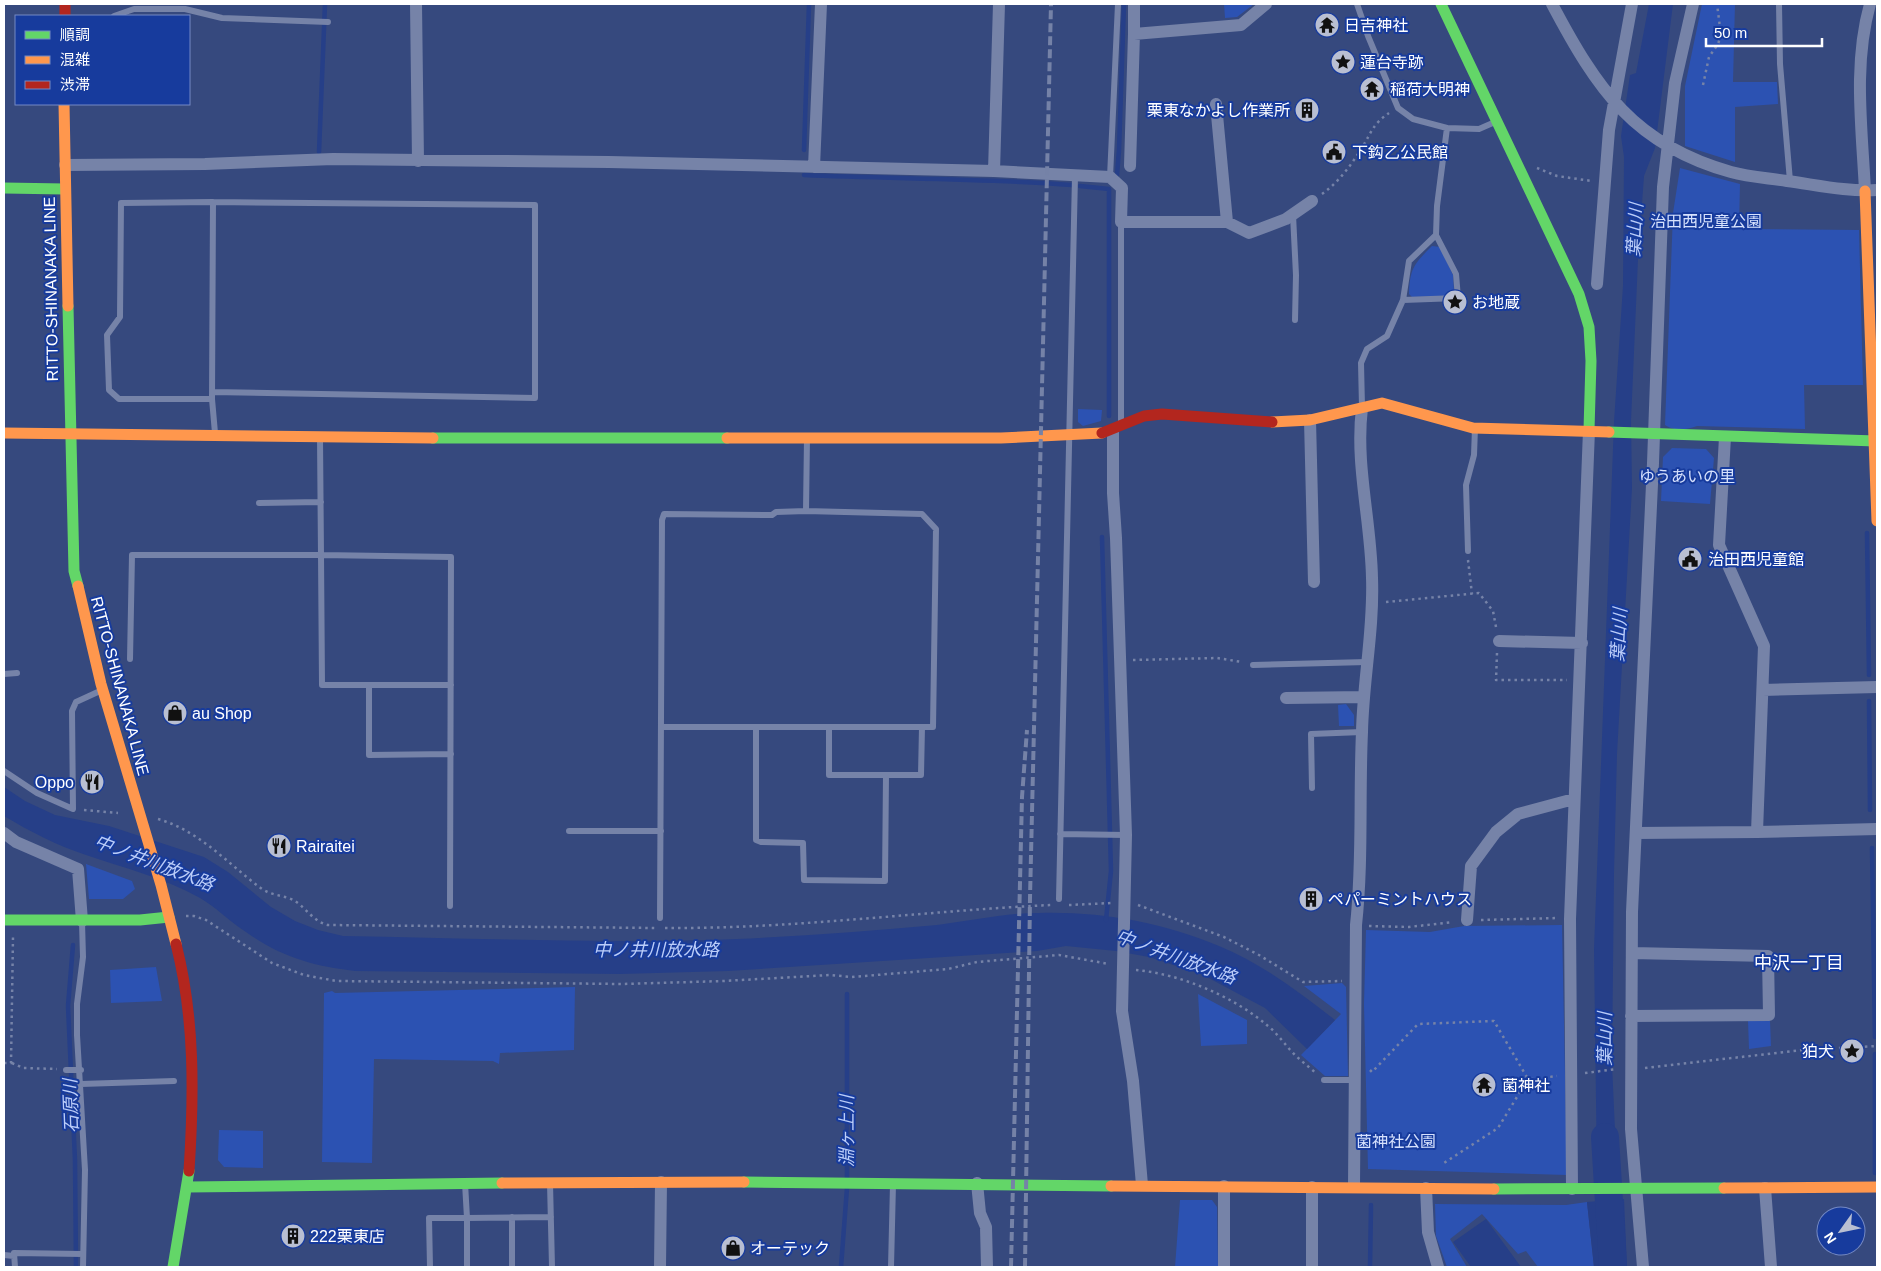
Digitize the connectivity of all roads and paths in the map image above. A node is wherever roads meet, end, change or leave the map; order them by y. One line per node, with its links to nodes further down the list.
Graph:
1 (416, 4): 26 (street)
2 (821, 4): 29 (street)
3 (999, 4): 31 (street)
4 (1118, 4): 33 (lane)
5 (1134, 4): 17 (street)
6 (1266, 4): 17 (street)
7 (1357, 4): 22 (lane)
8 (1440, 4): 23 (street)
9 (1552, 4): 19 (street)
10 (1632, 4): 19 (street)
11 (1693, 4): 25 (street)
12 (1718, 4): 18 (path)
13 (1779, 4): 34 (lane)
14 (1870, 4): 38 (street)
15 (117, 15): 16 (lane)
16 (324, 22)
17 (1134, 34): 28 (street)
18 (1703, 85)
19 (1613, 102): 25 (street); 35 (street)
20 (1216, 104): 43 (street)
21 (64, 105): 27 (street, RITTO-SHINANAKA LINE)
22 (1398, 108): 24 (lane); 39 (path)
23 (1497, 121): 24 (lane); 53 (street)
24 (1448, 128): 44 (lane)
25 (1667, 146): 34 (street); 57 (street)
26 (418, 160): 27 (street); 29 (street)
27 (65, 165): 37 (street, RITTO-SHINANAKA LINE)
28 (1130, 166)
29 (814, 167): 31 (street)
30 (1538, 168): 35 (path)
31 (994, 171): 32 (street)
32 (1075, 176): 33 (street); 58 (lane)
33 (1110, 177): 42 (street)
34 (1790, 181): 38 (street)
35 (1604, 182): 45 (street)
36 (4, 188): 37 (street)
37 (66, 189): 55 (street, RITTO-SHINANAKA LINE)
38 (1871, 190): 62 (street)
39 (1312, 201): 41 (street)
40 (213, 202): 48 (lane); 48 (lane); 48 (lane)
41 (1293, 215): 43 (street); 47 (lane)
42 (1121, 222): 43 (street); 51 (lane)
43 (1227, 222)
44 (1436, 235): 46 (lane); 46 (lane)
45 (1597, 284)
46 (1403, 300): 49 (lane)
47 (1295, 320)
48 (212, 395): 56 (lane)
49 (1362, 408): 50 (street); 52 (street); 71 (street)
50 (1310, 420): 51 (street); 69 (street)
51 (1117, 428): 58 (street); 75 (street)
52 (1476, 428): 53 (street); 67 (lane)
53 (1593, 430): 57 (street); 73 (street)
54 (4, 433): 55 (street)
55 (70, 434): 56 (street); 84 (street, RITTO-SHINANAKA LINE)
56 (215, 434): 59 (street)
57 (1648, 434): 61 (street); 106 (street)
58 (1070, 436): 60 (street); 107 (lane)
59 (320, 437): 60 (street); 63 (lane)
60 (808, 437): 65 (lane)
61 (1725, 438): 62 (street); 85 (street)
62 (1876, 441): 66 (street)
63 (321, 502): 64 (lane); 68 (lane)
64 (259, 503)
65 (806, 511): 88 (lane); 91 (lane)
66 (1877, 521)
67 (1468, 551): 70 (path)
68 (321, 555): 74 (lane); 81 (lane); 82 (lane)
69 (1314, 582)
70 (1472, 594): 71 (path); 72 (path)
71 (1372, 603): 76 (street)
72 (1498, 641): 73 (street); 80 (path)
73 (1582, 643): 80 (street)
74 (130, 659)
75 (1119, 660): 77 (path); 108 (street)
76 (1367, 662): 77 (lane); 86 (street)
77 (1253, 665)
78 (17, 673): 79 (lane)
79 (4, 674)
80 (1580, 680): 97 (street)
81 (369, 684): 82 (lane); 93 (lane)
82 (451, 684): 93 (lane)
83 (1877, 688): 85 (street)
84 (103, 690): 98 (lane); 113 (street, RITTO-SHINANAKA LINE)
85 (1763, 690): 104 (street)
86 (1364, 697): 87 (street); 92 (street)
87 (1286, 698)
88 (662, 727): 89 (lane); 103 (lane)
89 (756, 727): 90 (lane); 95 (lane)
90 (829, 727): 91 (lane); 95 (lane)
91 (922, 727): 95 (lane)
92 (1362, 732): 96 (lane); 120 (street)
93 (451, 754): 112 (lane)
94 (4, 771): 98 (lane)
95 (886, 775)
96 (1312, 788)
97 (1574, 800): 116 (street); 129 (street)
98 (73, 809): 99 (path)
99 (118, 813)
100 (157, 818): 109 (path)
101 (1877, 829): 104 (street)
102 (569, 831): 103 (lane)
103 (661, 831): 114 (lane)
104 (1757, 832): 106 (street)
105 (4, 833): 117 (street)
106 (1636, 833): 118 (street)
107 (1060, 834): 108 (lane); 109 (lane)
108 (1126, 835): 111 (street)
109 (1058, 902)
110 (1065, 905): 111 (path)
111 (1122, 905): 119 (street); 120 (path)
112 (450, 906)
113 (169, 917): 117 (street); 119 (path); 144 (street, RITTO-SHINANAKA LINE)
114 (660, 918)
115 (8, 920): 117 (street); 124 (path)
116 (1466, 920)
117 (82, 921): 128 (lane)
118 (1632, 954): 121 (street); 121 (street)
119 (1124, 966): 131 (path); 142 (street)
120 (1356, 981): 132 (street)
121 (1631, 1016): 126 (street)
122 (1877, 1046): 126 (path)
123 (4, 1063): 124 (path)
124 (11, 1063): 127 (path)
125 (1367, 1067): 130 (path)
126 (1624, 1069): 129 (path); 151 (street)
127 (66, 1070): 128 (lane)
128 (78, 1070): 135 (lane)
129 (1572, 1075): 130 (path); 150 (street)
130 (1528, 1079): 133 (path); 136 (path)
131 (1324, 1080): 132 (lane)
132 (1356, 1080): 146 (street)
133 (1518, 1081)
134 (174, 1082): 135 (lane)
135 (81, 1084): 155 (lane)
136 (1444, 1162)
137 (466, 1182): 138 (street); 144 (street); 154 (lane)
138 (550, 1182): 139 (street); 153 (lane)
139 (661, 1182): 140 (street); 165 (street)
140 (893, 1183): 141 (street); 166 (lane)
141 (977, 1184): 142 (street); 167 (street)
142 (1142, 1185): 143 (street)
143 (1224, 1186): 145 (street); 168 (street)
144 (188, 1187): 160 (street, RITTO-SHINANAKA LINE)
145 (1312, 1187): 146 (street); 169 (street)
146 (1354, 1187): 148 (street)
147 (1877, 1187): 149 (street)
148 (1426, 1188): 150 (street); 170 (street)
149 (1765, 1188): 151 (street); 172 (street)
150 (1575, 1189): 151 (street)
151 (1633, 1189): 171 (street)
152 (512, 1217): 153 (lane); 154 (lane); 163 (lane)
153 (550, 1217): 164 (lane)
154 (467, 1218): 161 (lane); 162 (lane)
155 (83, 1254): 157 (lane); 159 (lane)
156 (4, 1255): 157 (lane)
157 (14, 1256): 158 (lane)
158 (15, 1267)
159 (83, 1267)
160 (173, 1267)
161 (430, 1267)
162 (467, 1267)
163 (512, 1267)
164 (552, 1267)
165 (660, 1267)
166 (891, 1267)
167 (986, 1267)
168 (1224, 1267)
169 (1312, 1267)
170 (1438, 1267)
171 (1643, 1267)
172 (1771, 1267)

